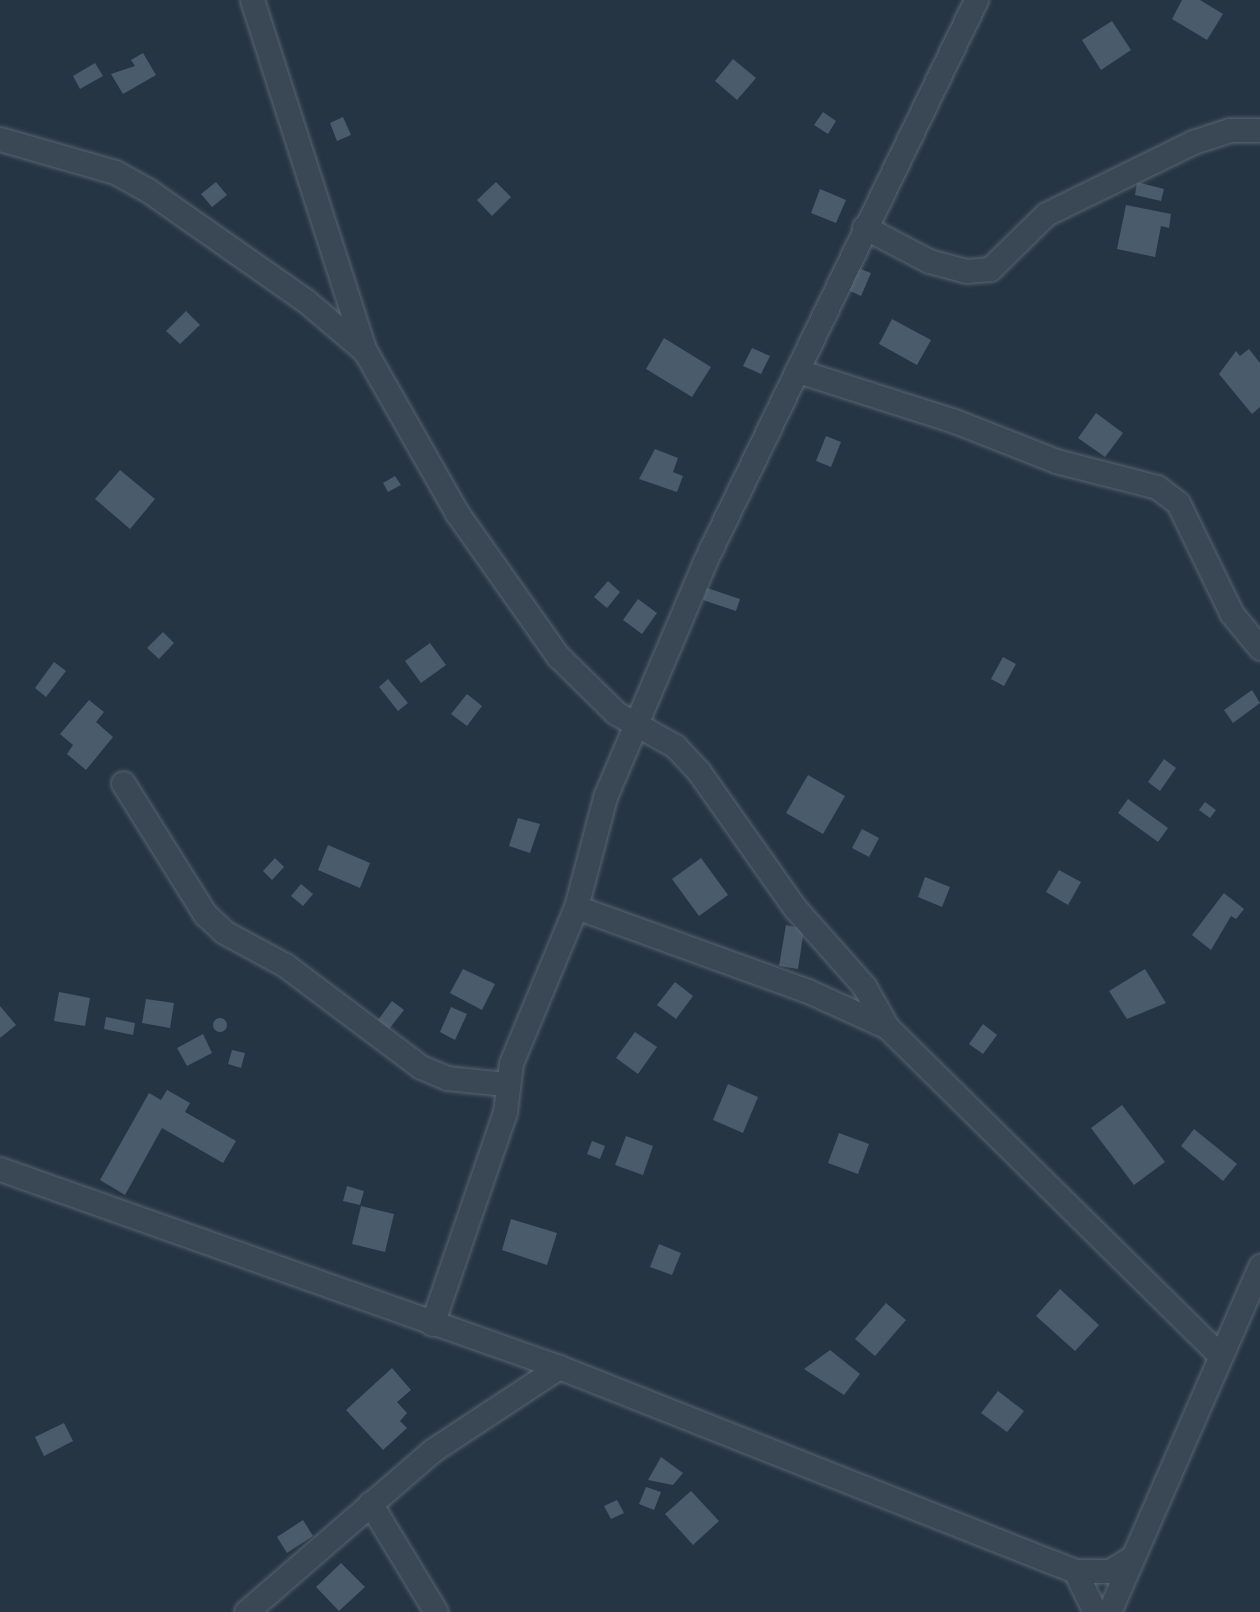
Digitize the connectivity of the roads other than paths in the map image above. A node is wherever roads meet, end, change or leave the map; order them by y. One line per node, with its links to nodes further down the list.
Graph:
1 (252, 0): 6 (street)
2 (976, 0): 5 (street)
3 (1260, 130): 5 (street)
4 (0, 139): 6 (street)
5 (864, 228): 7 (street)
6 (365, 351): 9 (street)
7 (798, 371): 8 (street); 9 (street)
8 (1260, 648)
9 (637, 726): 11 (street); 12 (street)
10 (123, 783): 13 (street)
11 (576, 907): 12 (street); 13 (street)
12 (887, 1027): 17 (street)
13 (505, 1084): 16 (street)
14 (0, 1169): 16 (street)
15 (1260, 1266): 17 (street)
16 (432, 1324): 18 (street)
17 (1219, 1353): 20 (street)
18 (559, 1367): 19 (street); 21 (street)
19 (370, 1503): 22 (street); 23 (street)
20 (1131, 1558): 21 (street); 25 (street)
21 (1075, 1571): 24 (street)
22 (246, 1612)
23 (436, 1612)
24 (1095, 1612)
25 (1109, 1612)

